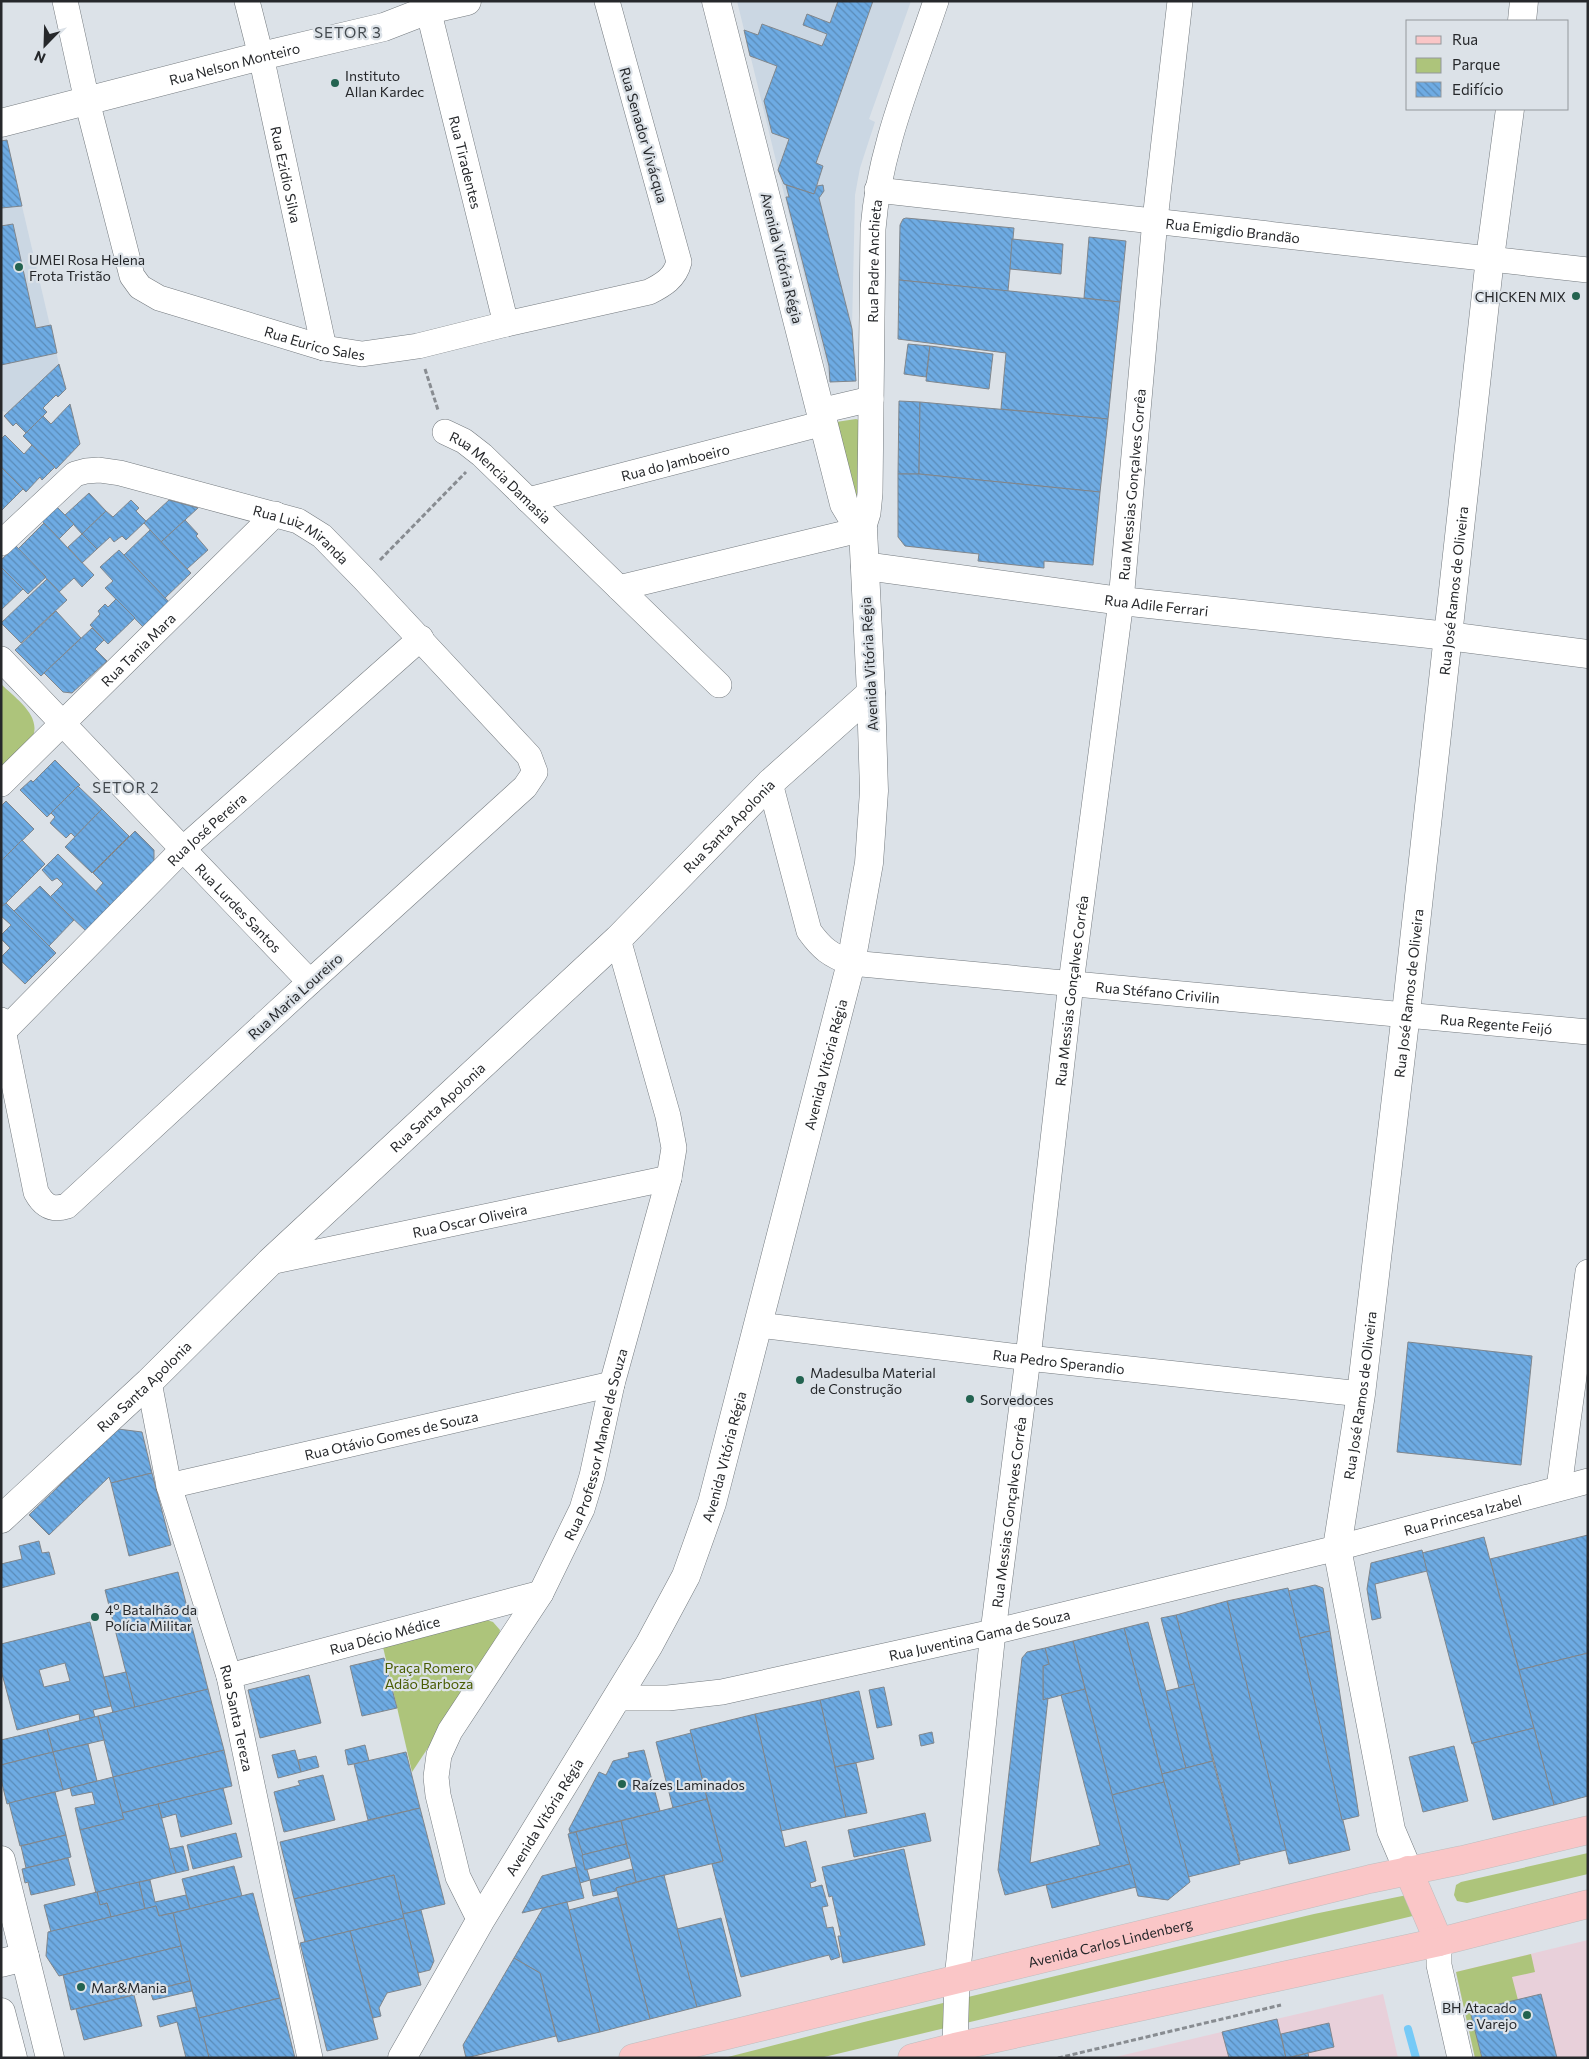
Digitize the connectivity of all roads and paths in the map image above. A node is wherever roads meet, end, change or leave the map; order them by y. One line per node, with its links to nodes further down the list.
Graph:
1 (65, 1): 12 (street, Rua Eurico Sales)
2 (246, 1): 11 (street, Rua Ezidio Silva)
3 (467, 1): 9 (street, Rua Nelson Monteiro)
4 (607, 1): 18 (street, Rua Senador Vivácqua)
5 (716, 1): 24 (street, Avenida Vitória Régia)
6 (936, 1): 15 (street, Rua Padre Anchieta)
7 (1180, 1): 16 (street, Rua Messias Gonçalves Corrêa)
8 (1524, 1): 10 (street)
9 (427, 6): 11 (street, Rua Nelson Monteiro); 20 (street, Rua Tiradentes)
10 (1522, 20)
11 (261, 56): 12 (street, Rua Nelson Monteiro); 22 (street, Rua Ezidio Silva)
12 (87, 101): 14 (street, Rua Nelson Monteiro); 22 (street, Rua Eurico Sales)
13 (1510, 110): 17 (street, Rua José Ramos de Oliveira)
14 (1, 123)
15 (877, 190): 16 (street, Rua Emigdio Brandão); 23 (street, Rua Padre Anchieta)
16 (1155, 220): 17 (street, Rua Emigdio Brandão); 34 (street, Rua Messias Gonçalves Corrêa)
17 (1490, 258): 19 (street, Rua Emigdio Brandão); 35 (street, Rua José Ramos de Oliveira)
18 (677, 270): 20 (street, Rua Eurico Sales)
19 (1588, 270)
20 (506, 324): 21 (street, Rua Eurico Sales)
21 (418, 346): 22 (street, Rua Eurico Sales); 25 (path, Rua Mencia Damasia)
22 (324, 348)
23 (871, 400): 24 (street, Rua do Jamboeiro); 29 (street, Rua Padre Anchieta)
24 (822, 417): 27 (street, Rua do Jamboeiro); 29 (street, Avenida Vitória Régia)
25 (445, 432): 26 (street, Rua Mencia Damasia)
26 (482, 455): 27 (street, Rua Mencia Damasia); 32 (path)
27 (528, 500): 33 (street, Rua Mencia Damasia)
28 (275, 514): 30 (street, Rua Luiz Miranda); 32 (street, Rua Luiz Miranda); 41 (street, Rua Tania Mara)
29 (863, 529): 31 (street, Avenida Vitória Régia); 33 (street)
30 (1, 543)
31 (865, 566): 34 (street, Rua Adile Ferrari); 40 (street, Avenida Vitória Régia)
32 (363, 578): 36 (street, Rua Luiz Miranda)
33 (619, 588): 39 (street, Rua Mencia Damasia)
34 (1121, 601): 35 (street, Rua Adile Ferrari); 49 (street, Rua Messias Gonçalves Corrêa)
35 (1448, 636): 37 (street, Rua Adile Ferrari); 50 (street, Rua José Ramos de Oliveira)
36 (420, 638): 42 (street, Rua Luiz Miranda); 45 (street, Rua José Pereira)
37 (1588, 654)
38 (1, 659): 41 (street, Rua Lurdes Santos)
39 (719, 685)
40 (871, 693): 43 (street, Rua Santa Apolonia); 47 (street, Avenida Vitória Régia)
41 (63, 723): 44 (street, Rua Tania Mara); 45 (street, Rua Lurdes Santos)
42 (535, 772): 48 (street, Rua Maria Loureiro)
43 (770, 783): 46 (street, Rua Santa Apolonia); 47 (street, Rua Stéfano Crivilin)
44 (1, 784)
45 (184, 848): 48 (street, Rua Lurdes Santos); 51 (street, Rua José Pereira)
46 (618, 939): 53 (street, Rua Professor Manoel de Souza); 54 (street, Rua Santa Apolonia)
47 (851, 962): 49 (street, Rua Stéfano Crivilin); 56 (street, Avenida Vitória Régia)
48 (310, 982): 51 (street, Rua Maria Loureiro)
49 (1071, 983): 50 (street, Rua Stéfano Crivilin); 57 (street, Rua Messias Gonçalves Corrêa)
50 (1406, 1013): 52 (street, Rua Regente Feijó); 60 (street, Rua José Ramos de Oliveira)
51 (3, 1025)
52 (1588, 1032)
53 (669, 1178): 54 (street, Rua Oscar Oliveira); 59 (street, Rua Professor Manoel de Souza)
54 (270, 1262): 58 (street, Rua Santa Apolonia)
55 (1588, 1272): 63 (street)
56 (759, 1324): 57 (street, Rua Pedro Sperandio); 69 (street, Avenida Vitória Régia)
57 (1028, 1358): 60 (street, Rua Pedro Sperandio); 67 (street, Rua Messias Gonçalves Corrêa)
58 (149, 1382): 62 (street, Rua Santa Tereza); 64 (street, Rua Santa Apolonia)
59 (612, 1384): 62 (street, Rua Otávio Gomes de Souza); 66 (street, Rua Professor Manoel de Souza)
60 (1361, 1394): 65 (street, Rua José Ramos de Oliveira)
61 (1588, 1481): 63 (street, Rua Princesa Izabel)
62 (169, 1486): 68 (street, Rua Santa Tereza)
63 (1559, 1488): 65 (street, Rua Princesa Izabel)
64 (1, 1519)
65 (1337, 1548): 67 (street, Rua Juventina Gama de Souza); 72 (street, Rua José Ramos de Oliveira)
66 (540, 1593): 68 (street, Rua Décio Médice); 74 (street, Rua Professor Manoel de Souza)
67 (993, 1632): 69 (street, Rua Juventina Gama de Souza); 77 (street, Rua Messias Gonçalves Corrêa)
68 (229, 1676): 82 (street, Rua Santa Tereza)
69 (618, 1698): 74 (street, Avenida Vitória Régia)
70 (1588, 1830): 72 (main road, Avenida Carlos Lindenberg)
71 (1, 1860): 76 (street)
72 (1408, 1870): 75 (main road); 77 (main road, Avenida Carlos Lindenberg)
73 (1588, 1904): 75 (main road)
74 (480, 1920): 83 (street, Avenida Vitória Régia)
75 (1439, 1942): 79 (main road); 86 (street)
76 (13, 1960): 81 (street)
77 (956, 1980): 79 (street, Rua Messias Gonçalves Corrêa); 84 (main road, Avenida Carlos Lindenberg)
78 (1, 2012): 80 (street)
79 (956, 2052): 85 (main road)
80 (12, 2058)
81 (50, 2058)
82 (310, 2058)
83 (402, 2058)
84 (633, 2058)
85 (912, 2058)
86 (1460, 2058)

